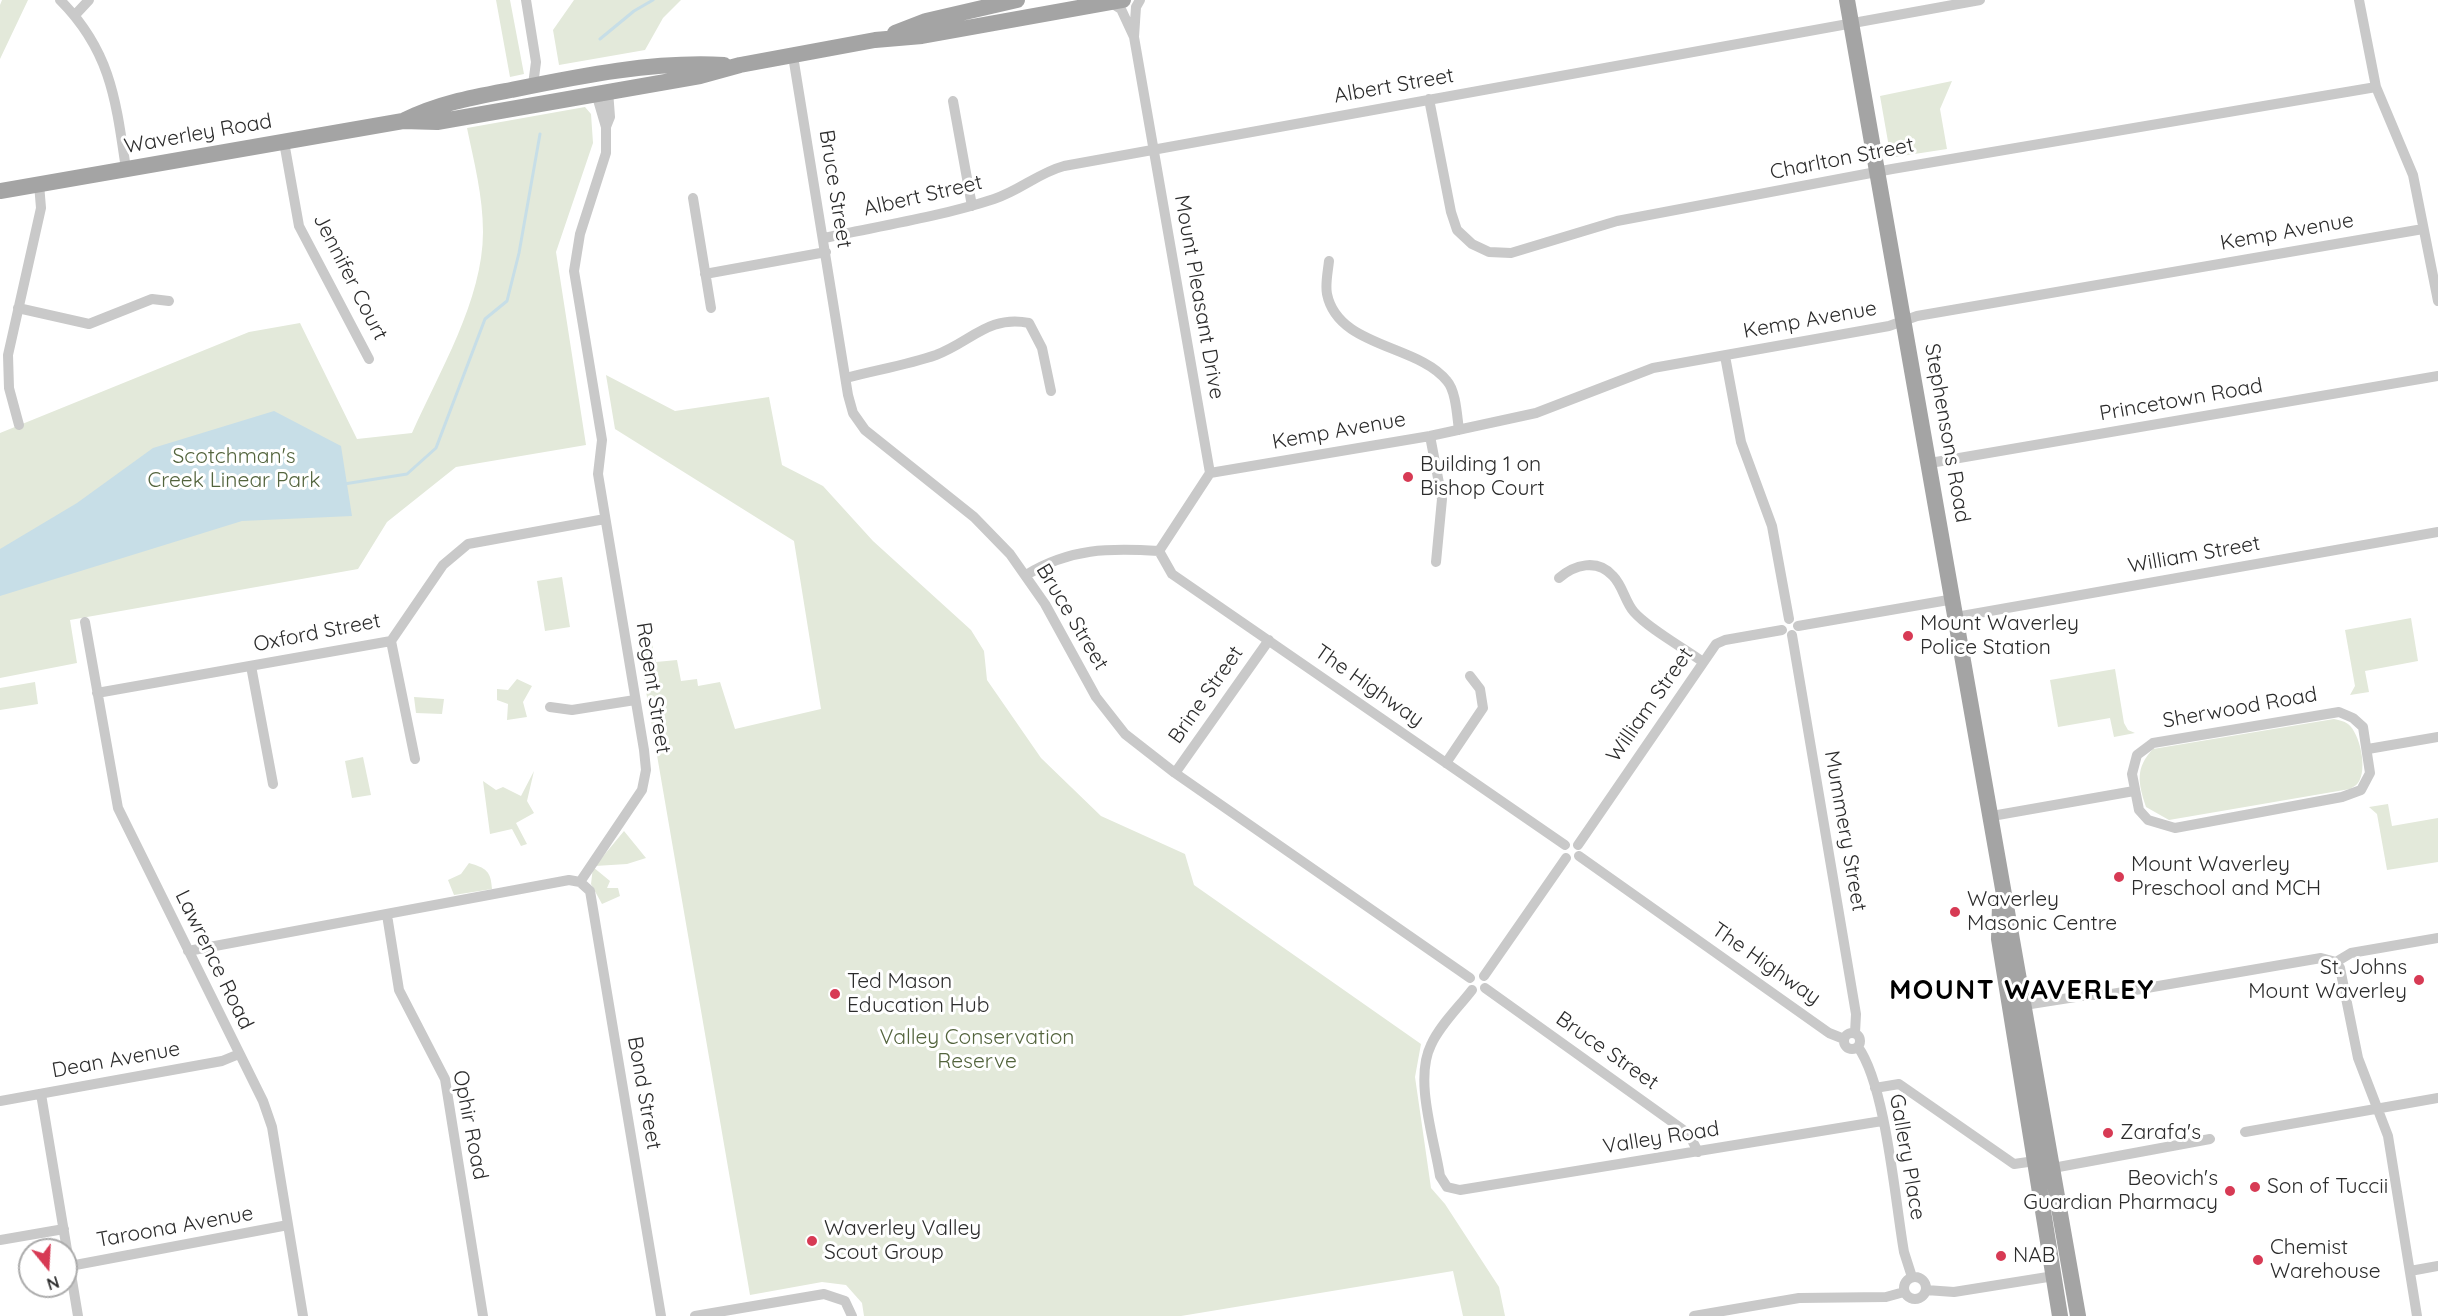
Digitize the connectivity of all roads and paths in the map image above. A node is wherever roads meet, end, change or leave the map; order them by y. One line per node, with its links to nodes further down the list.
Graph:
1 (60, 0): 11 (street)
2 (88, 0): 11 (street)
3 (526, 0): 16 (street)
4 (1017, 0): 14 (main road, Waverley Road)
5 (1140, 0): 13 (street, Mount Pleasant Drive)
6 (1847, 0): 12 (main road, Stephensons Road)
7 (1980, 0): 12 (street, Albert Street)
8 (2359, 0): 20 (street)
9 (1117, 1): 10 (main road, Waverley Road); 13 (street, Mount Pleasant Drive)
10 (1056, 6): 14 (main road, Waverley Road)
11 (75, 15): 27 (street)
12 (1851, 23): 22 (street, Albert Street); 28 (main road, Stephensons Road)
13 (1134, 37): 26 (street, Mount Pleasant Drive)
14 (874, 40): 15 (main road, Waverley Road)
15 (794, 56): 17 (main road, Waverley Road); 34 (street, Bruce Street)
16 (536, 62): 19 (street); 19 (street)
17 (740, 65): 18 (main road, Waverley Road); 21 (main road, Waverley Road)
18 (596, 74): 19 (main road, Waverley Road); 21 (main road)
19 (541, 84): 24 (main road, Waverley Road)
20 (2376, 87): 28 (street, Charlton Street); 33 (street)
21 (602, 92): 24 (main road, Waverley Road); 53 (street, Regent Street)
22 (1429, 99): 26 (street, Albert Street); 28 (street, Charlton Street)
23 (953, 101): 32 (street)
24 (403, 121): 25 (main road, Waverley Road)
25 (284, 142): 27 (main road, Waverley Road); 44 (street, Jennifer Court)
26 (1154, 150): 32 (street, Albert Street); 52 (street, Mount Pleasant Drive)
27 (126, 169): 29 (main road, Waverley Road)
28 (1879, 172): 42 (main road, Stephensons Road)
29 (39, 184): 30 (main road, Waverley Road); 40 (street)
30 (0, 191)
31 (693, 198): 37 (street)
32 (972, 206): 34 (street, Albert Street)
33 (2423, 229): 39 (street); 42 (street, Kemp Avenue)
34 (824, 238): 35 (street, Bruce Street)
35 (826, 252): 37 (street); 46 (street, Bruce Street)
36 (1329, 261): 49 (street)
37 (705, 274): 41 (street)
38 (169, 301): 40 (street)
39 (2438, 301)
40 (18, 308): 48 (street)
41 (711, 308)
42 (1903, 319): 43 (street, Kemp Avenue); 51 (main road, Stephensons Road)
43 (1725, 356): 49 (street, Kemp Avenue); 62 (street, Mummery Street)
44 (369, 359)
45 (2438, 376): 51 (street, Princetown Road)
46 (846, 378): 47 (street); 57 (street, Bruce Street)
47 (1051, 391)
48 (19, 425)
49 (1460, 430): 50 (street, Kemp Avenue)
50 (1430, 436): 52 (street, Kemp Avenue); 56 (street)
51 (1930, 463): 59 (main road, Stephensons Road)
52 (1210, 473): 55 (street)
53 (606, 519): 64 (street, Oxford Street); 69 (street, Regent Street)
54 (2438, 532): 60 (street, William Street)
55 (1159, 550): 57 (street); 63 (street, The Highway)
56 (1436, 562)
57 (1026, 575): 75 (street, Bruce Street)
58 (1559, 578): 65 (street)
59 (1954, 599): 60 (main road, Stephensons Road); 62 (street, William Street)
60 (1956, 617): 78 (main road, Stephensons Road)
61 (85, 622): 68 (street, Lawrence Road)
62 (1790, 628): 65 (street, William Street); 91 (street, Mummery Street)
63 (1269, 640): 74 (street, The Highway); 75 (street, Brine Street)
64 (391, 641): 66 (street, Oxford Street); 73 (street)
65 (1702, 662): 80 (street, William Street)
66 (251, 666): 68 (street, Oxford Street); 76 (street)
67 (1470, 676): 74 (street)
68 (97, 693): 85 (street, Lawrence Road)
69 (635, 700): 70 (street); 82 (street, Regent Street)
70 (550, 707)
71 (2438, 737): 72 (street)
72 (2368, 749): 77 (street, Sherwood Road); 77 (street, Sherwood Road)
73 (415, 759)
74 (1446, 763): 79 (street, The Highway)
75 (1176, 773): 88 (street, Bruce Street)
76 (273, 784)
77 (2134, 791): 78 (street)
78 (1992, 816): 90 (main road, Stephensons Road)
79 (1565, 845): 80 (street); 81 (street)
80 (1578, 850): 81 (street); 92 (street, The Highway)
81 (1566, 858): 87 (street)
82 (580, 882): 83 (street); 122 (street, Bond Street)
83 (387, 915): 85 (street); 121 (street, Ophir Road)
84 (2438, 938): 86 (street)
85 (188, 951): 94 (street, Lawrence Road)
86 (2338, 965): 90 (street); 99 (street)
87 (1484, 976): 88 (street); 89 (street)
88 (1471, 984): 89 (street); 103 (street, Valley Road)
89 (1485, 988): 103 (street, Bruce Street)
90 (2018, 1006): 104 (main road, Stephensons Road); 105 (main road, Stephensons Road)
91 (1855, 1034): 92 (street); 93 (street)
92 (1844, 1040): 93 (street)
93 (1858, 1047): 95 (street, Gallery Place)
94 (239, 1054): 96 (street, Dean Avenue); 106 (street, Lawrence Road)
95 (1875, 1088): 100 (street, Gallery Place); 104 (street)
96 (41, 1094): 98 (street, Dean Avenue); 107 (street)
97 (2438, 1098): 99 (street)
98 (0, 1101)
99 (2381, 1110): 101 (street); 113 (street)
100 (1882, 1121): 103 (street, Valley Road); 115 (street, Gallery Place)
101 (2245, 1132)
102 (2210, 1139): 105 (street)
103 (1698, 1152)
104 (2035, 1161): 114 (main road, Stephensons Road)
105 (2053, 1168): 112 (main road, Stephensons Road)
106 (288, 1225): 110 (street, Taroona Avenue); 120 (street, Lawrence Road)
107 (64, 1229): 108 (street); 109 (street)
108 (65, 1238)
109 (0, 1240)
110 (78, 1264)
111 (2438, 1266): 113 (street)
112 (2070, 1269): 114 (main road); 127 (main road, Stephensons Road)
113 (2410, 1271): 128 (street)
114 (2054, 1276): 116 (street); 126 (main road, Stephensons Road)
115 (1912, 1277): 116 (street); 117 (street)
116 (1926, 1290): 117 (street)
117 (1904, 1292): 125 (street)
118 (75, 1298): 119 (street)
119 (78, 1316)
120 (303, 1316)
121 (483, 1316)
122 (661, 1316)
123 (695, 1316): 124 (street)
124 (852, 1316)
125 (1694, 1316)
126 (2060, 1316)
127 (2078, 1316)
128 (2417, 1316)

